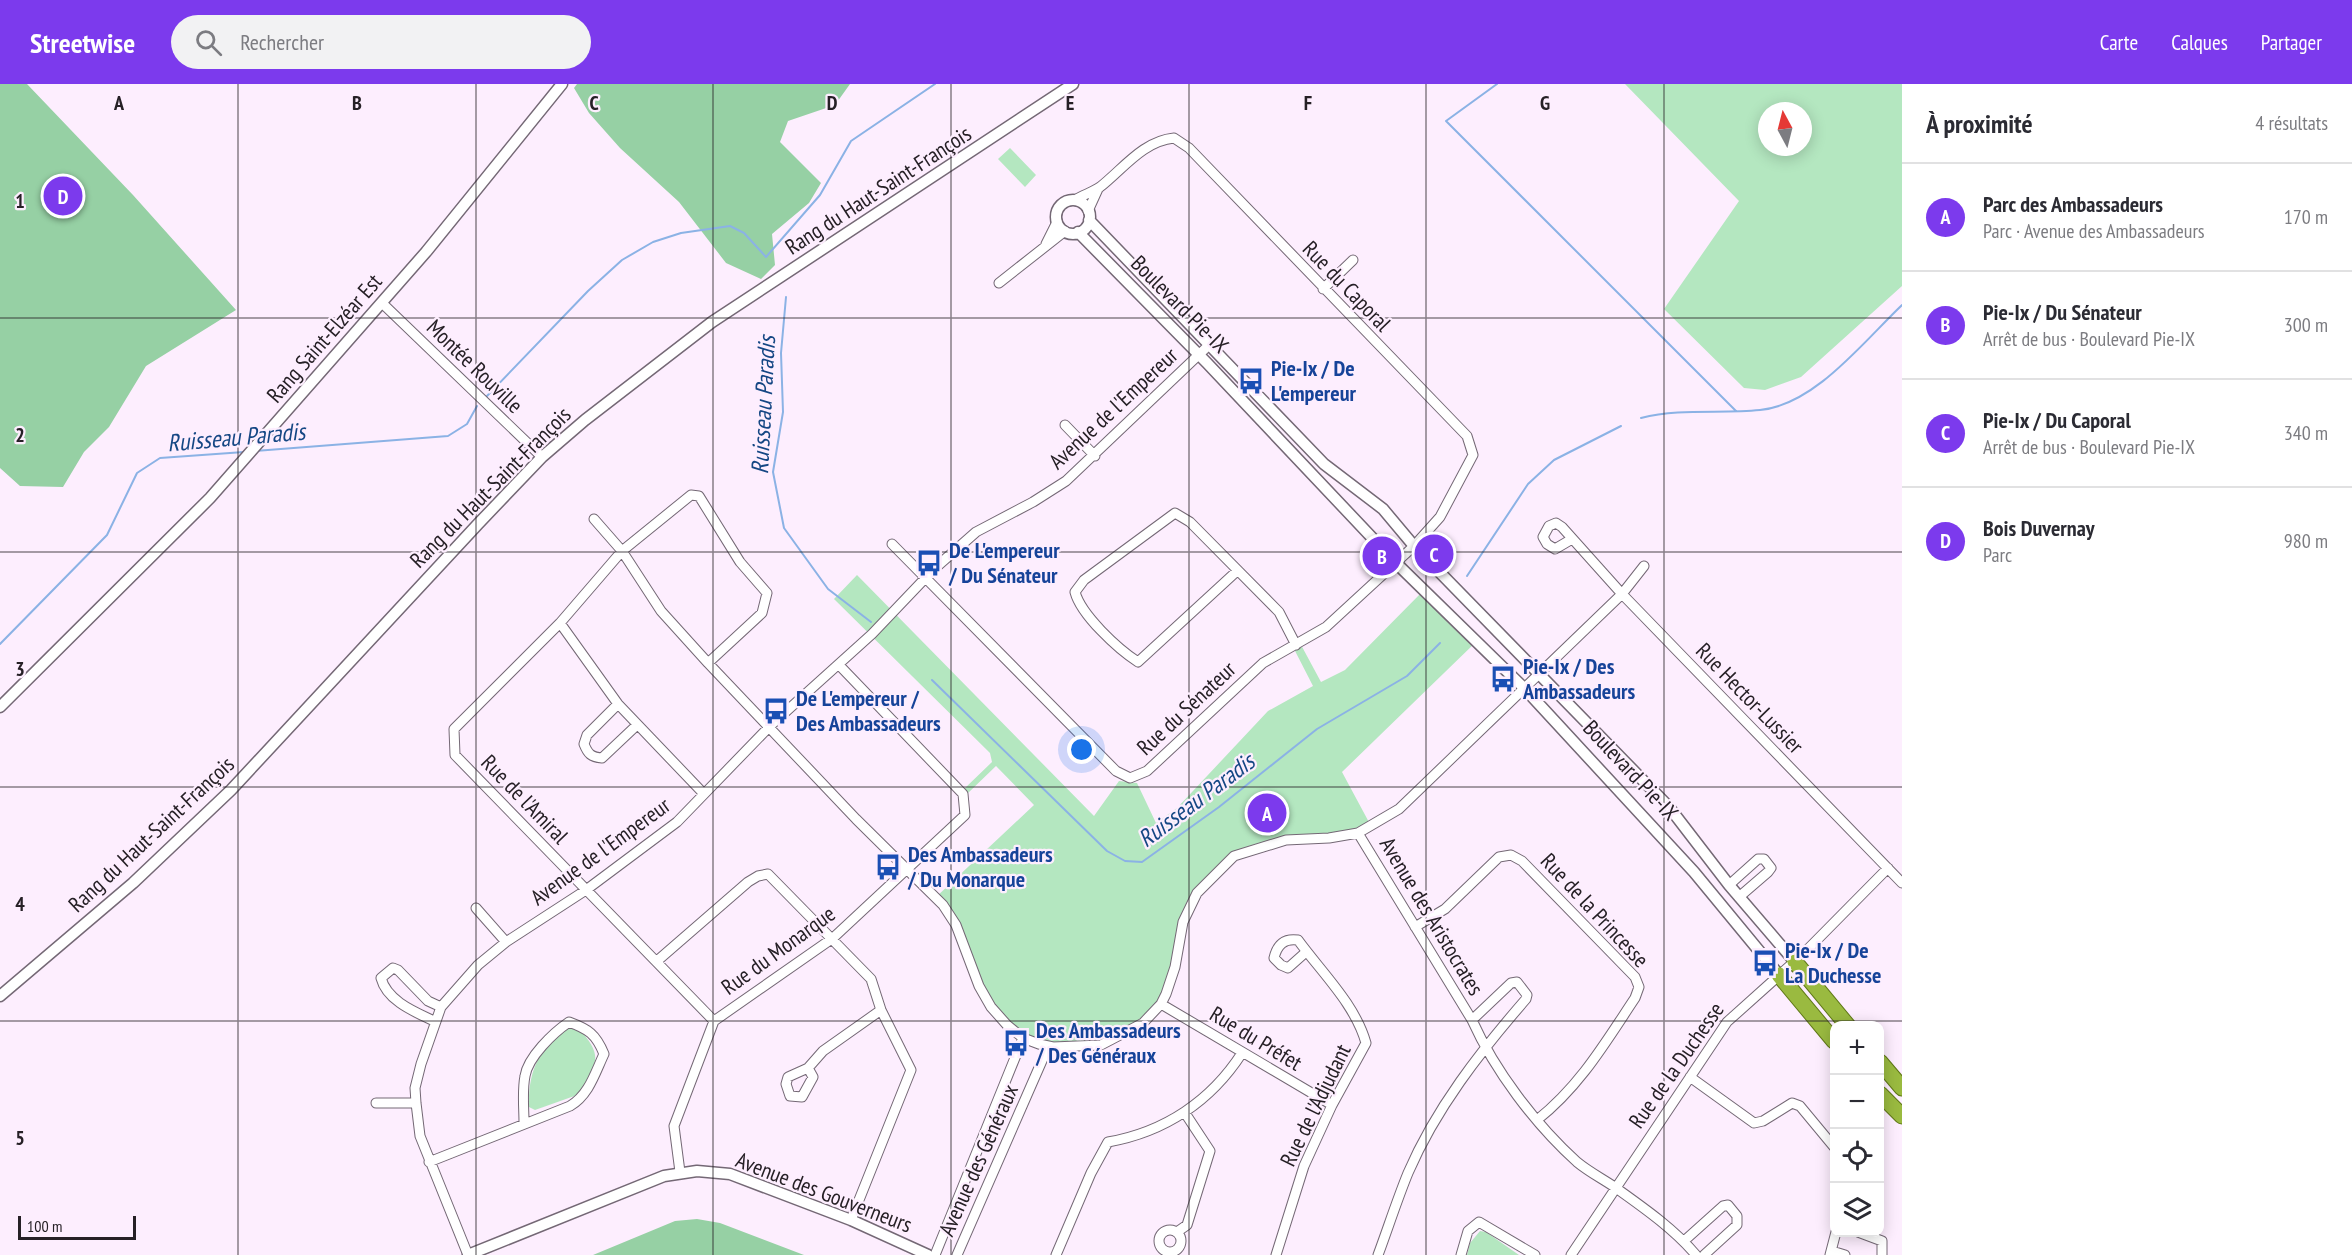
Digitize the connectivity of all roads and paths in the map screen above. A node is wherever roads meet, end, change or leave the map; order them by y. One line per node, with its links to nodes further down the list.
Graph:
1 (562, 84): 13 (street, Rang Saint-Elzéar Est)
2 (1073, 84): 18 (street, Rang du Haut-Saint-François)
3 (1098, 189): 4 (street, Rue du Caporal); 5 (street, Rue du Caporal); 12 (street, Rue du Caporal)
4 (1075, 200): 5 (street); 6 (street)
5 (1089, 216): 8 (street); 14 (street, Boulevard Pie-IX)
6 (1057, 222): 7 (street); 9 (street)
7 (1065, 231): 8 (street); 9 (street)
8 (1078, 232): 15 (street, Boulevard Pie-IX)
9 (1046, 245): 11 (street)
10 (1353, 260): 12 (street)
11 (999, 283)
12 (1323, 289): 22 (street, Rue du Caporal)
13 (382, 303): 18 (street, Montée Rouville); 36 (street, Rang Saint-Elzéar Est)
14 (1209, 345): 15 (street, Avenue de l'Empereur); 22 (street, Boulevard Pie-IX)
15 (1199, 355): 17 (street, Avenue de l'Empereur); 24 (street, Boulevard Pie-IX)
16 (1065, 425): 17 (street)
17 (1095, 456): 27 (street, Avenue de l'Empereur)
18 (542, 457): 55 (street, Rang du Haut-Saint-François)
19 (594, 519): 23 (street)
20 (1572, 539): 28 (street, Rue Hector-Lussier)
21 (892, 544): 27 (street, Rue du Sénateur)
22 (1414, 546): 24 (street, Rue du Sénateur); 33 (street, Boulevard Pie-IX)
23 (622, 551): 29 (street, Rue de l'Amiral); 31 (street); 31 (street, Rue de l'Amiral)
24 (1395, 562): 30 (street, Rue du Sénateur); 34 (street, Boulevard Pie-IX)
25 (1644, 566): 28 (street)
26 (1237, 571): 26 (street); 30 (street)
27 (927, 577): 30 (street, Rue du Sénateur); 32 (street, Avenue de l'Empereur)
28 (1622, 594): 33 (street); 41 (street, Rue Hector-Lussier)
29 (560, 623): 35 (street); 45 (street, Rue de l'Amiral)
30 (1296, 645)
31 (708, 663): 38 (street)
32 (839, 665): 38 (street, Avenue de l'Empereur); 42 (street, Rue du Monarque)
33 (1540, 673): 34 (street); 44 (street, Boulevard Pie-IX)
34 (1525, 689): 40 (street); 54 (street, Boulevard Pie-IX)
35 (618, 704): 37 (street); 37 (street)
36 (0, 706)
37 (637, 725): 39 (street)
38 (770, 726): 39 (street, Avenue de l'Empereur); 42 (street)
39 (704, 794): 45 (street, Avenue de l'Empereur)
40 (1358, 833): 48 (street, Avenue des Aristocrates); 56 (street)
41 (1888, 868): 43 (street, Rue Hector-Lussier); 53 (street, Rue de la Duchesse)
42 (905, 869): 49 (street, Rue du Monarque); 64 (street)
43 (1902, 883)
44 (1729, 885): 46 (street, Boulevard Pie-IX); 46 (street)
45 (586, 890): 50 (street, Avenue de l'Empereur); 52 (street, Rue de l'Amiral)
46 (1739, 897): 53 (street, Boulevard Pie-IX)
47 (476, 908): 50 (street)
48 (1415, 927): 59 (street, Avenue des Aristocrates); 79 (street, Rue de la Princesse)
49 (833, 938): 52 (street); 58 (street); 61 (street, Rue du Monarque)
50 (506, 942): 57 (street, Avenue de l'Empereur)
51 (1306, 952): 76 (street, Rue de l'Adjudant)
52 (657, 960): 61 (street, Rue de l'Amiral)
53 (1795, 962): 54 (street, Rue de la Duchesse); 62 (highway, Boulevard Pie-IX)
54 (1779, 975): 63 (highway, Boulevard Pie-IX); 70 (street, Rue de la Duchesse)
55 (0, 996)
56 (1161, 1004): 65 (street); 67 (street, Rue du Préfet)
57 (441, 1006): 60 (street, Avenue de l'Empereur); 60 (street)
58 (881, 1010): 69 (street); 86 (street)
59 (1472, 1020): 66 (street, Avenue des Aristocrates); 66 (street, Avenue des Aristocrates)
60 (434, 1021): 75 (street, Avenue de l'Empereur)
61 (714, 1021): 84 (street, Rue du Monarque)
62 (1844, 1021)
63 (1830, 1036)
64 (1023, 1038): 65 (street); 94 (street, Avenue des Généraux)
65 (1048, 1047): 95 (street, Avenue des Généraux)
66 (1484, 1047): 79 (street, Avenue des Aristocrates); 98 (street)
67 (1242, 1053): 76 (street, Rue du Préfet); 77 (street)
68 (1884, 1067): 71 (highway)
69 (808, 1068)
70 (1690, 1077): 82 (street); 85 (street, Rue de la Duchesse)
71 (1902, 1088)
72 (1884, 1100): 78 (highway)
73 (1884, 1100): 81 (highway)
74 (376, 1103): 75 (street)
75 (416, 1103): 83 (street, Avenue de l'Empereur)
76 (1332, 1105): 97 (street, Rue de l'Adjudant)
77 (1185, 1113): 87 (street); 96 (street)
78 (1902, 1116)
79 (1537, 1120): 85 (street, Avenue des Aristocrates)
80 (524, 1124): 80 (street); 83 (street)
81 (1902, 1125)
82 (1830, 1142)
83 (429, 1162): 92 (street, Avenue de l'Empereur)
84 (680, 1172): 86 (street, Avenue des Gouverneurs); 92 (street, Avenue des Gouverneurs)
85 (1616, 1188): 90 (street, Avenue des Aristocrates); 101 (street, Rue de la Duchesse)
86 (851, 1220): 93 (street, Avenue des Gouverneurs)
87 (1177, 1232)
88 (1835, 1237): 91 (street)
89 (1870, 1237): 105 (street)
90 (1684, 1240): 102 (street, Avenue des Aristocrates); 103 (street)
91 (1831, 1253): 104 (street)
92 (468, 1255)
93 (928, 1255)
94 (935, 1255)
95 (957, 1255)
96 (1056, 1255)
97 (1276, 1255)
98 (1378, 1255)
99 (1461, 1255): 100 (street)
100 (1535, 1255)
101 (1571, 1255)
102 (1696, 1255)
103 (1704, 1255)
104 (1845, 1255)
105 (1882, 1255)

